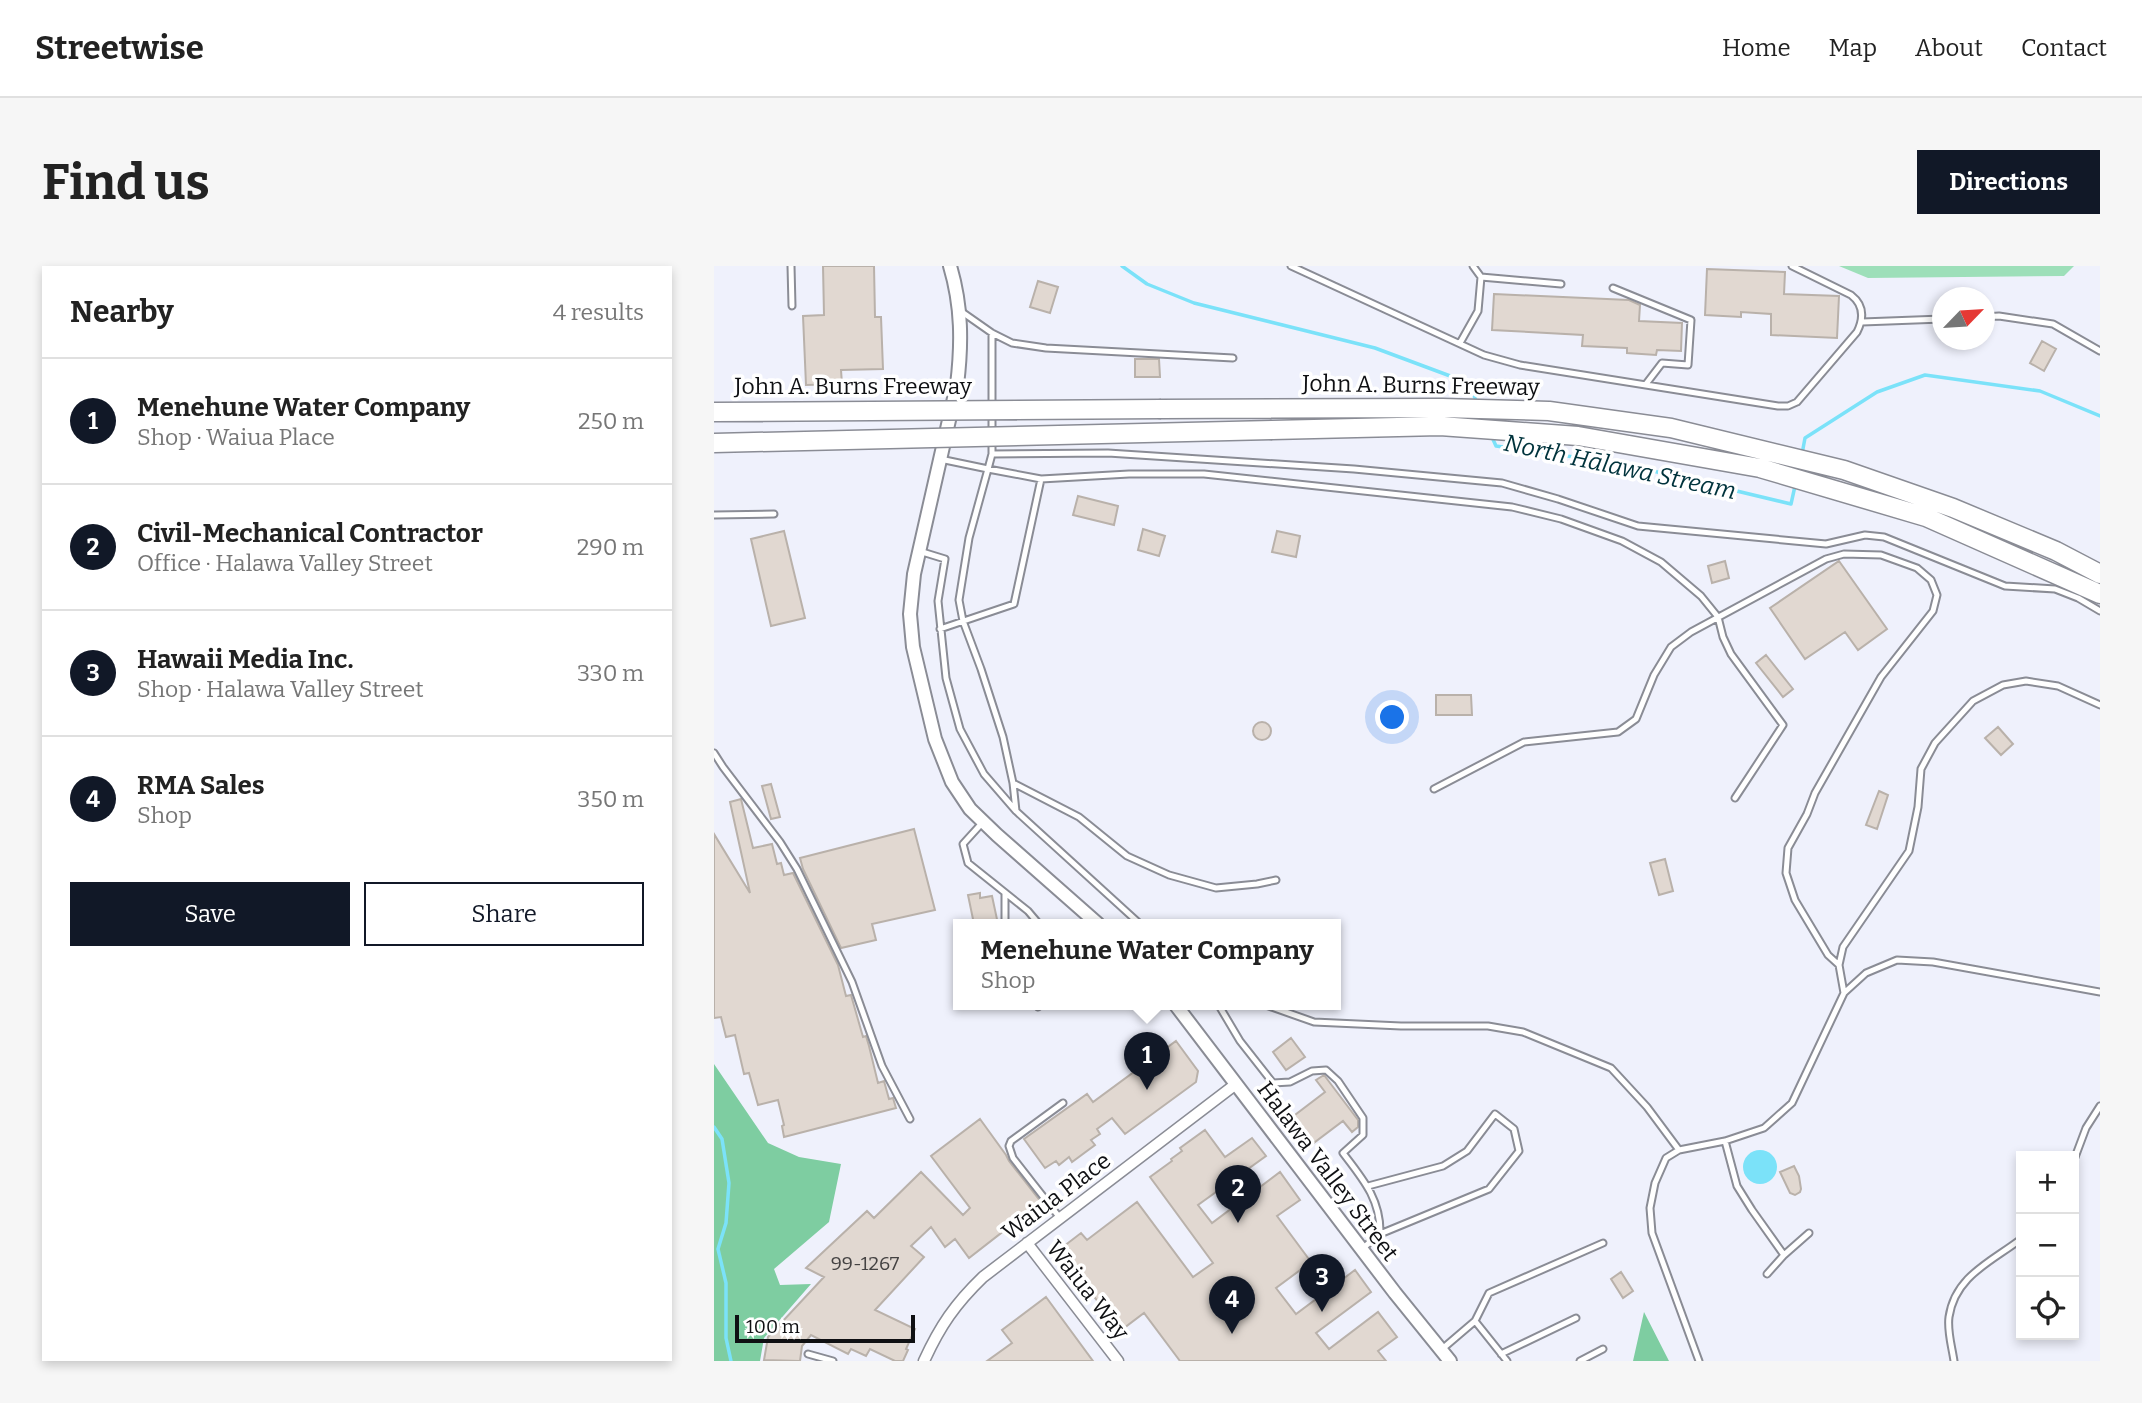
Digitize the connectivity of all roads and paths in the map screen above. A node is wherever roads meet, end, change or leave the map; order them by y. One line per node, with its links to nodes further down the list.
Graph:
1 (791, 266): 9 (lane)
2 (950, 266): 10 (street)
3 (1291, 266): 15 (lane)
4 (1473, 266): 6 (lane)
5 (1792, 266): 13 (lane)
6 (1481, 277): 7 (lane); 15 (lane)
7 (1561, 284)
8 (1613, 288): 18 (lane)
9 (792, 306)
10 (959, 310): 14 (lane); 22 (street)
11 (1995, 316): 16 (lane)
12 (1932, 320): 13 (lane)
13 (1862, 323): 18 (lane)
14 (992, 333): 17 (lane); 21 (lane)
15 (1460, 344): 18 (lane)
16 (2100, 351)
17 (1233, 358)
18 (1646, 384)
19 (714, 412): 25 (highway, John A. Burns Freeway, bridge)
20 (714, 443): 25 (highway, John A. Burns Freeway, bridge)
21 (992, 454): 23 (lane); 31 (lane)
22 (940, 459): 23 (lane); 28 (street)
23 (988, 469): 24 (lane); 33 (lane)
24 (1041, 479): 32 (lane); 33 (lane)
25 (1914, 504): 29 (highway, John A. Burns Freeway); 30 (highway, John A. Burns Freeway)
26 (775, 514): 27 (lane)
27 (714, 515)
28 (919, 551): 34 (lane); 41 (street)
29 (2100, 574)
30 (2100, 594)
31 (2100, 611)
32 (1718, 617): 38 (lane); 39 (lane); 48 (lane)
33 (962, 621): 34 (lane); 37 (lane)
34 (940, 629): 40 (lane)
35 (2100, 705): 48 (lane)
36 (714, 753): 57 (lane)
37 (1013, 783): 40 (lane); 42 (lane)
38 (1434, 789)
39 (1735, 798)
40 (1016, 811): 47 (lane)
41 (983, 822): 43 (lane); 46 (street)
42 (1276, 880)
43 (1005, 894): 44 (lane); 45 (lane)
44 (1005, 919)
45 (1035, 919)
46 (1092, 919)
47 (1135, 919)
48 (1839, 965): 50 (lane)
49 (2100, 992): 50 (lane)
50 (1844, 993): 58 (lane)
51 (1180, 1010): 54 (street, Halawa Valley Street)
52 (1222, 1010): 61 (lane)
53 (1281, 1010): 59 (lane)
54 (1236, 1084): 62 (street, Waiua Place); 68 (street, Halawa Valley Street)
55 (1063, 1103): 62 (lane)
56 (2100, 1106): 60 (lane)
57 (910, 1119)
58 (1725, 1141): 59 (lane); 69 (lane)
59 (1679, 1150): 83 (lane)
60 (2077, 1151)
61 (1368, 1186): 64 (lane); 64 (lane)
62 (1060, 1218): 65 (street, Waiua Place)
63 (1809, 1233): 69 (lane)
64 (1380, 1234): 68 (lane)
65 (1027, 1243): 78 (street, Waiua Place); 79 (street, Waiua Way)
66 (1603, 1243): 72 (lane)
67 (2016, 1243): 84 (lane)
68 (1362, 1249): 74 (street, Halawa Valley Street)
69 (1784, 1255): 70 (lane)
70 (1766, 1274)
71 (1576, 1318): 76 (lane)
72 (1475, 1321): 74 (lane); 76 (lane)
73 (1603, 1349): 82 (lane)
74 (1441, 1350): 80 (street, Halawa Valley Street)
75 (808, 1354): 77 (lane)
76 (1501, 1354): 81 (lane)
77 (834, 1361)
78 (924, 1361)
79 (1118, 1361)
80 (1450, 1361)
81 (1507, 1361)
82 (1580, 1361)
83 (1699, 1361)
84 (1954, 1361)

